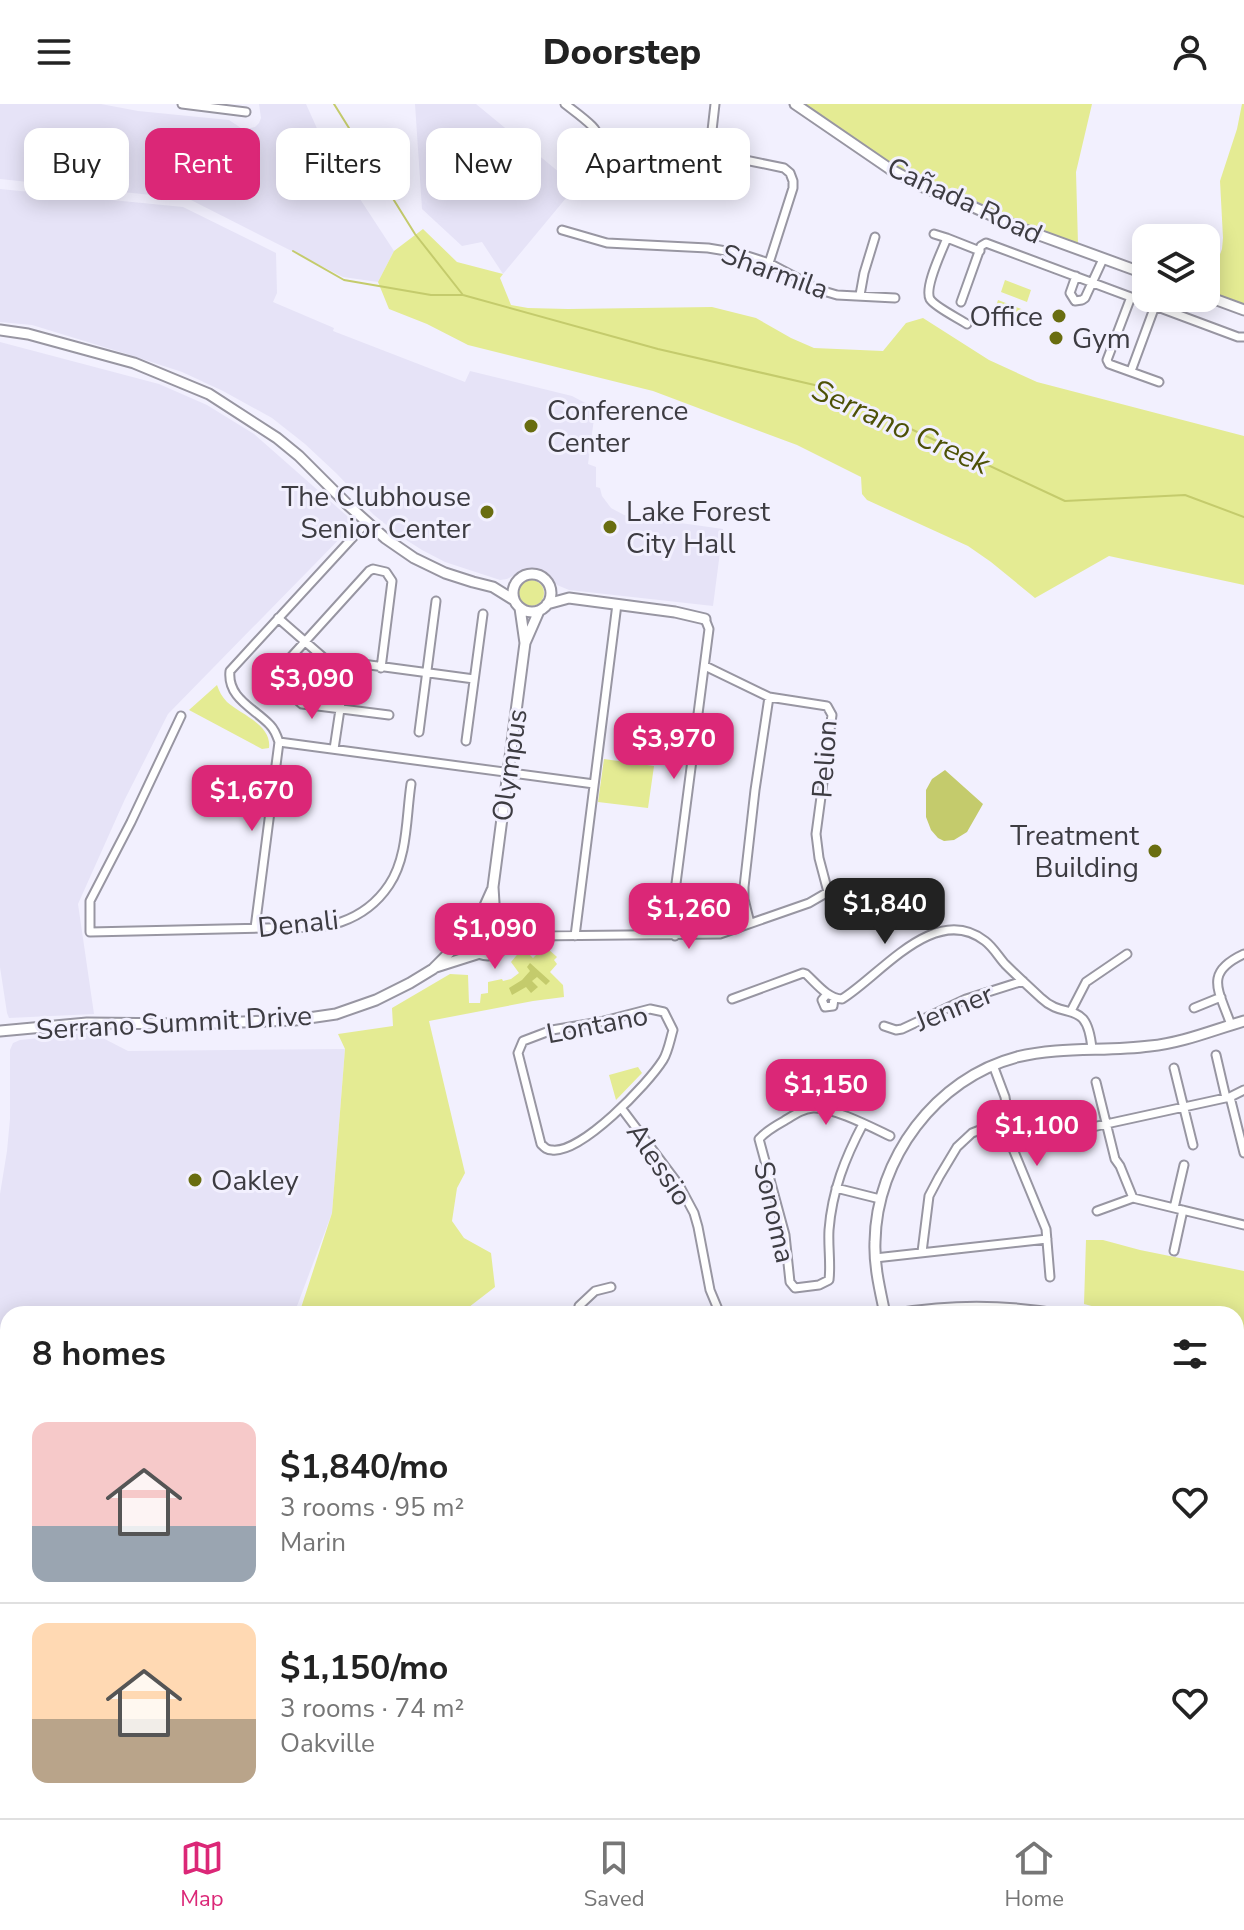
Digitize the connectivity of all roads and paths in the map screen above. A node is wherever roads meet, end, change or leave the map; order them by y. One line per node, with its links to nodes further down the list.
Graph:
1 (182, 104): 5 (street)
2 (565, 104): 6 (street)
3 (715, 104): 7 (street)
4 (795, 104): 14 (street, Cañada Road)
5 (246, 112)
6 (594, 128)
7 (712, 128)
8 (750, 161): 15 (street)
9 (562, 230): 15 (street, Sharmila)
10 (934, 234): 12 (street)
11 (875, 237): 19 (street)
12 (947, 238): 13 (street); 27 (street)
13 (980, 251): 17 (street); 23 (street)
14 (1103, 259): 16 (street, Cañada Road); 18 (street)
15 (769, 263): 19 (street, Sharmila)
16 (1132, 269)
17 (1076, 276): 18 (street); 18 (street)
18 (1093, 283): 20 (street)
19 (860, 295): 21 (street, Sharmila)
20 (1131, 297): 30 (street)
21 (895, 298)
22 (1220, 301): 24 (street)
23 (961, 302)
24 (1244, 310)
25 (1153, 312): 30 (street)
26 (1171, 312): 29 (street)
27 (967, 324)
28 (0, 330): 32 (street)
29 (1244, 337)
30 (1131, 371): 31 (street)
31 (1159, 382)
32 (367, 522): 35 (street); 42 (street)
33 (517, 582): 34 (street); 35 (street); 38 (street)
34 (549, 586): 36 (street); 40 (street)
35 (493, 587): 38 (street)
36 (569, 598): 39 (street); 40 (street)
37 (436, 601): 50 (street)
38 (517, 604): 40 (street); 45 (street, Olympus)
39 (617, 604): 43 (street); 63 (street)
40 (543, 607): 45 (street, Olympus)
41 (483, 614): 52 (street)
42 (278, 618): 44 (street); 59 (street)
43 (705, 619): 47 (street)
44 (305, 643): 46 (street); 49 (street); 51 (street)
45 (525, 643): 61 (street, Olympus)
46 (347, 663): 49 (street); 54 (street)
47 (705, 666): 53 (street, Pelion); 74 (street)
48 (261, 668): 51 (street)
49 (381, 668): 50 (street)
50 (426, 673): 52 (street); 57 (street)
51 (272, 678): 54 (street)
52 (474, 679): 58 (street)
53 (769, 697): 65 (street, Pelion); 68 (street)
54 (340, 709): 55 (street); 60 (street)
55 (389, 715)
56 (181, 716): 70 (street, Denali)
57 (419, 732)
58 (466, 741)
59 (279, 742): 60 (street); 70 (street)
60 (334, 749): 61 (street)
61 (508, 773): 63 (street); 64 (street, Olympus)
62 (411, 784): 70 (street, Denali)
63 (594, 784): 73 (street)
64 (493, 887): 66 (street, Olympus); 67 (street, Olympus)
65 (828, 892): 68 (street, Serrano Summit Drive)
66 (479, 919): 67 (street); 71 (street, Serrano Summit Drive)
67 (495, 919): 69 (street, Serrano Summit Drive)
68 (750, 923): 74 (street, Serrano Summit Drive)
69 (504, 926): 72 (street, Serrano Summit Drive); 75 (street)
70 (255, 928)
71 (469, 933): 76 (street); 79 (street, Serrano Summit Drive)
72 (533, 936): 73 (street, Serrano Summit Drive); 75 (street, Serrano Summit Drive)
73 (575, 936): 74 (street, Serrano Summit Drive)
74 (675, 936)
75 (504, 944): 76 (street, Serrano Summit Drive)
76 (480, 953): 79 (street, Serrano Summit Drive)
77 (1127, 954): 84 (street)
78 (1244, 954): 81 (street)
79 (433, 969): 88 (street, Serrano Summit Drive)
80 (1023, 981): 82 (street); 84 (street); 87 (street, Jenner)
81 (1221, 997): 83 (street); 86 (street)
82 (732, 999)
83 (1194, 1008)
84 (1071, 1011): 89 (street)
85 (1244, 1021): 86 (street)
86 (1231, 1025): 89 (street)
87 (884, 1026)
88 (0, 1031)
89 (1092, 1049): 91 (street)
90 (1216, 1055): 95 (street)
91 (993, 1065): 98 (street); 108 (street)
92 (1174, 1068): 96 (street)
93 (1096, 1082): 100 (street)
94 (1244, 1090): 95 (street)
95 (1228, 1097): 96 (street); 104 (street)
96 (1184, 1107): 100 (street); 103 (street)
97 (622, 1109): 97 (street, Lontano); 119 (street, Alessio)
98 (1008, 1119): 112 (street); 114 (street)
99 (863, 1124): 102 (street); 106 (street); 106 (street, Sonoma)
100 (1107, 1124): 101 (street); 107 (street)
101 (1065, 1133)
102 (890, 1136)
103 (1193, 1145)
104 (1244, 1153)
105 (1184, 1165): 109 (street)
106 (836, 1188): 108 (street)
107 (1133, 1198): 109 (street); 110 (street)
108 (880, 1199): 115 (street)
109 (1178, 1209): 111 (street); 113 (street)
110 (1097, 1211)
111 (1244, 1225)
112 (1047, 1239): 114 (street); 116 (street)
113 (1174, 1251)
114 (922, 1252): 115 (street)
115 (875, 1258): 120 (street)
116 (1050, 1277)
117 (611, 1287): 118 (street)
118 (579, 1306)
119 (717, 1306)
120 (884, 1306)

